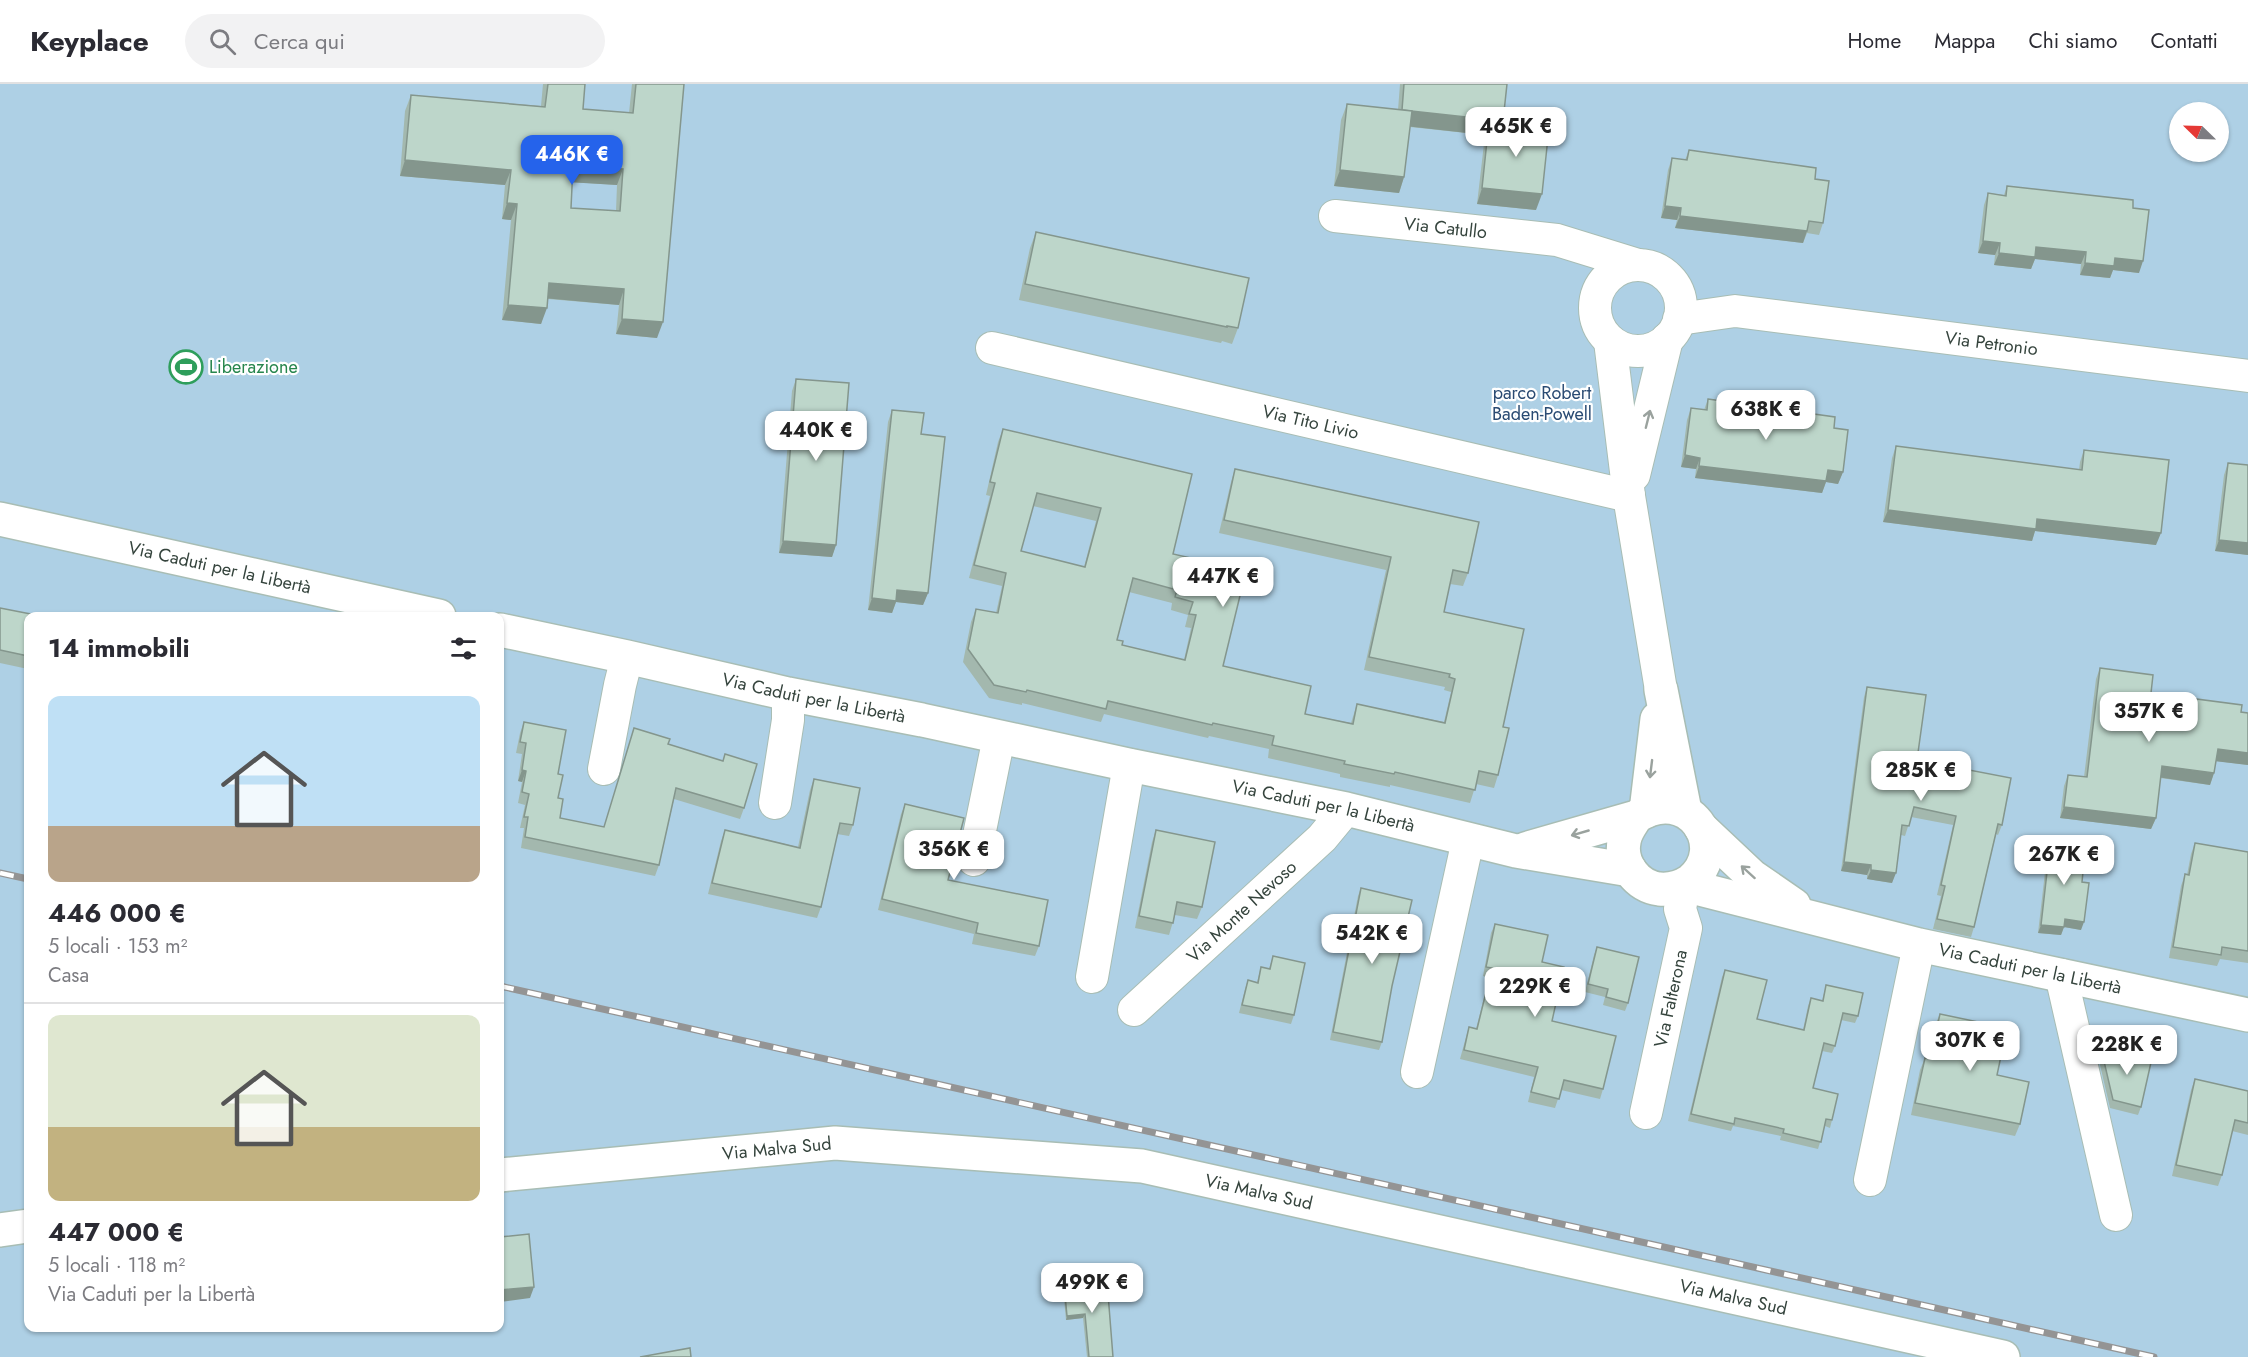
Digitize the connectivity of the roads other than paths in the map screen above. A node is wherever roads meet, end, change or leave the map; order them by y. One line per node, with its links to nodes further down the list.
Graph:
1 (1335, 216): 2 (street, Via Catullo)
2 (1557, 240): 3 (street, Via Catullo); 5 (street)
3 (1638, 265): 4 (street, Via Catullo); 5 (street)
4 (1668, 278): 6 (street, Via Petronio); 7 (street)
5 (1598, 291): 8 (street)
6 (1735, 311): 7 (street, Via Petronio); 10 (street, Via Petronio)
7 (1673, 329): 8 (street); 11 (street, one-way to 7)
8 (1610, 341): 11 (street)
9 (992, 348): 11 (street, Via Tito Livio)
10 (2248, 376)
11 (1629, 496): 16 (street)
12 (0, 519): 13 (street, Via Caduti per la Libertà)
13 (421, 612)
14 (504, 631): 15 (street, Via Caduti per la Libertà)
15 (627, 657): 17 (street, Via Caduti per la Libertà); 20 (street)
16 (1661, 690): 23 (street, one-way to 23); 24 (street)
17 (788, 694): 18 (street, Via Caduti per la Libertà); 21 (street)
18 (999, 737): 19 (street, Via Caduti per la Libertà); 27 (street)
19 (1129, 765): 22 (street, Via Caduti per la Libertà); 33 (street)
20 (604, 769)
21 (775, 803)
22 (1346, 809): 25 (street, Via Caduti per la Libertà); 34 (street, Via Monte Nevoso)
23 (1641, 814): 24 (street); 26 (street, one-way to 26); 28 (street)
24 (1693, 820): 29 (street); 30 (street, one-way to 24)
25 (1468, 840): 26 (street, Via Caduti per la Libertà); 36 (street)
26 (1516, 851): 28 (street, Via Caduti per la Libertà)
27 (974, 860)
28 (1630, 870): 29 (street)
29 (1684, 885): 30 (street, Via Caduti per la Libertà); 37 (street, Via Falterona)
30 (1813, 918): 31 (street, Via Caduti per la Libertà)
31 (1919, 945): 32 (street, Via Caduti per la Libertà); 39 (street)
32 (2061, 975): 35 (street, Via Caduti per la Libertà); 40 (street)
33 (1092, 977)
34 (1134, 1010)
35 (2248, 1015)
36 (1417, 1072)
37 (1646, 1113)
38 (504, 1175): 43 (street, Via Malva Sud)
39 (1870, 1180)
40 (2116, 1215)
41 (24, 1227): 42 (street)
42 (0, 1230)
43 (2003, 1357)

